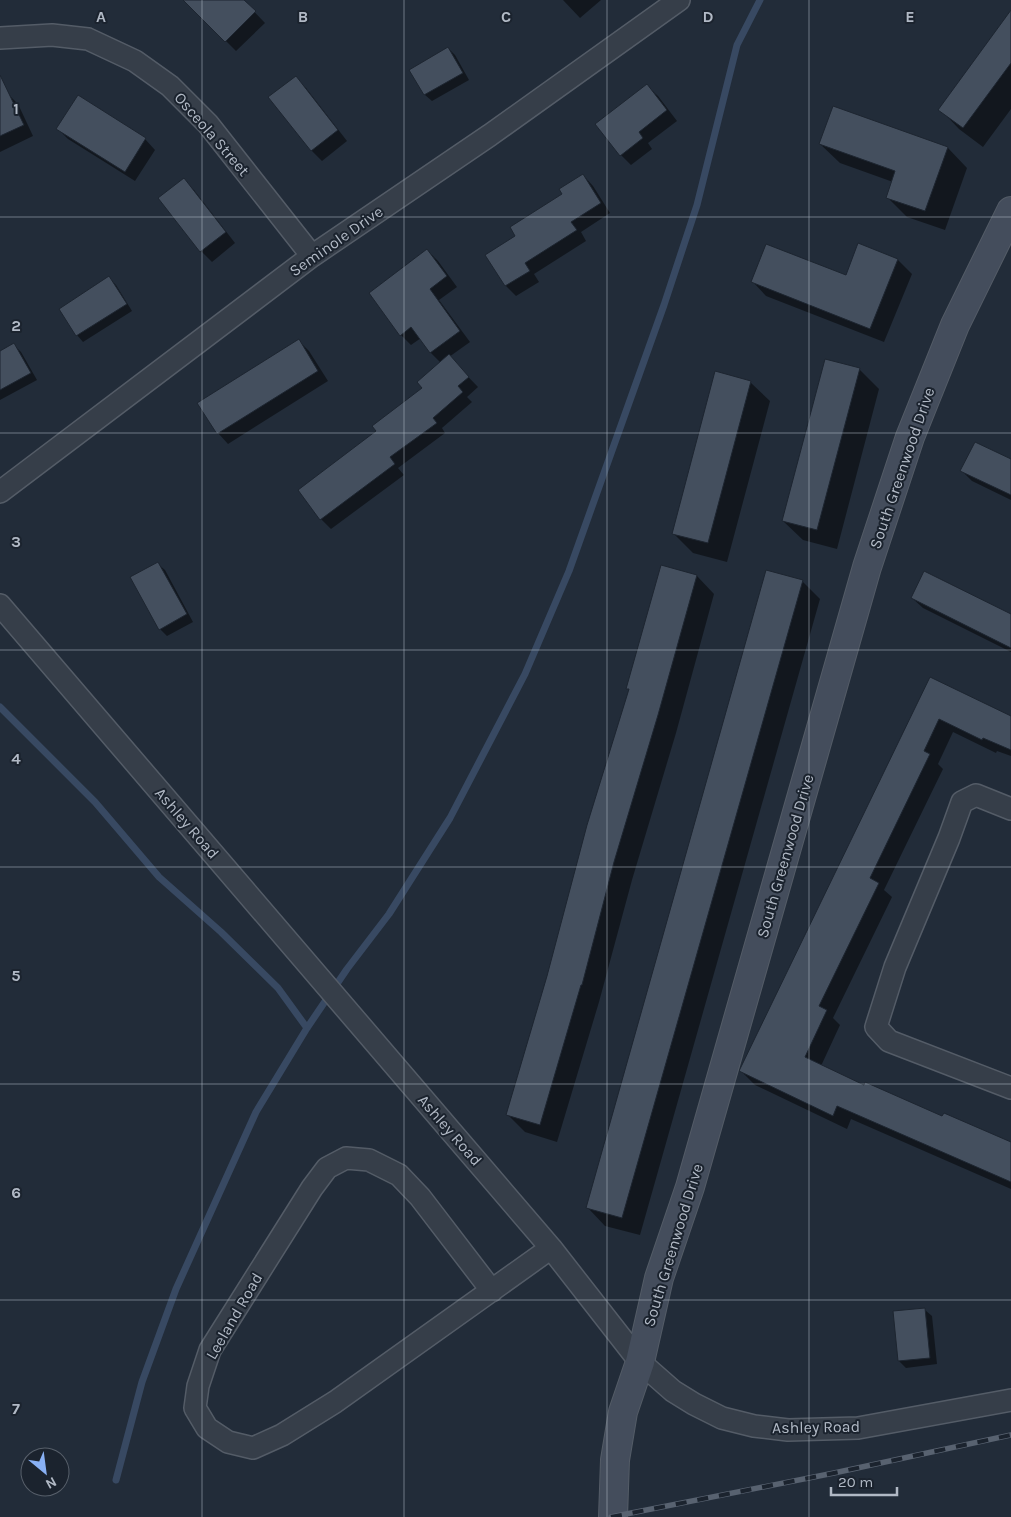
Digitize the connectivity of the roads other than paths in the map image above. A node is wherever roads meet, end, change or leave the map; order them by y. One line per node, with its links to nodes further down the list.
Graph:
1 (680, 0): 4 (street, Seminole Drive)
2 (0, 38): 4 (street, Osceola Street)
3 (1011, 211): 11 (street, South Greenwood Drive)
4 (312, 256): 5 (street, Seminole Drive)
5 (0, 492)
6 (0, 605): 9 (street, Ashley Road)
7 (1011, 808): 8 (street)
8 (1011, 1088)
9 (551, 1248): 10 (street, Leeland Road); 11 (street, Ashley Road)
10 (492, 1291): 10 (street, Leeland Road)
11 (640, 1362): 12 (street, Ashley Road); 13 (street, South Greenwood Drive)
12 (1011, 1400)
13 (613, 1517)

